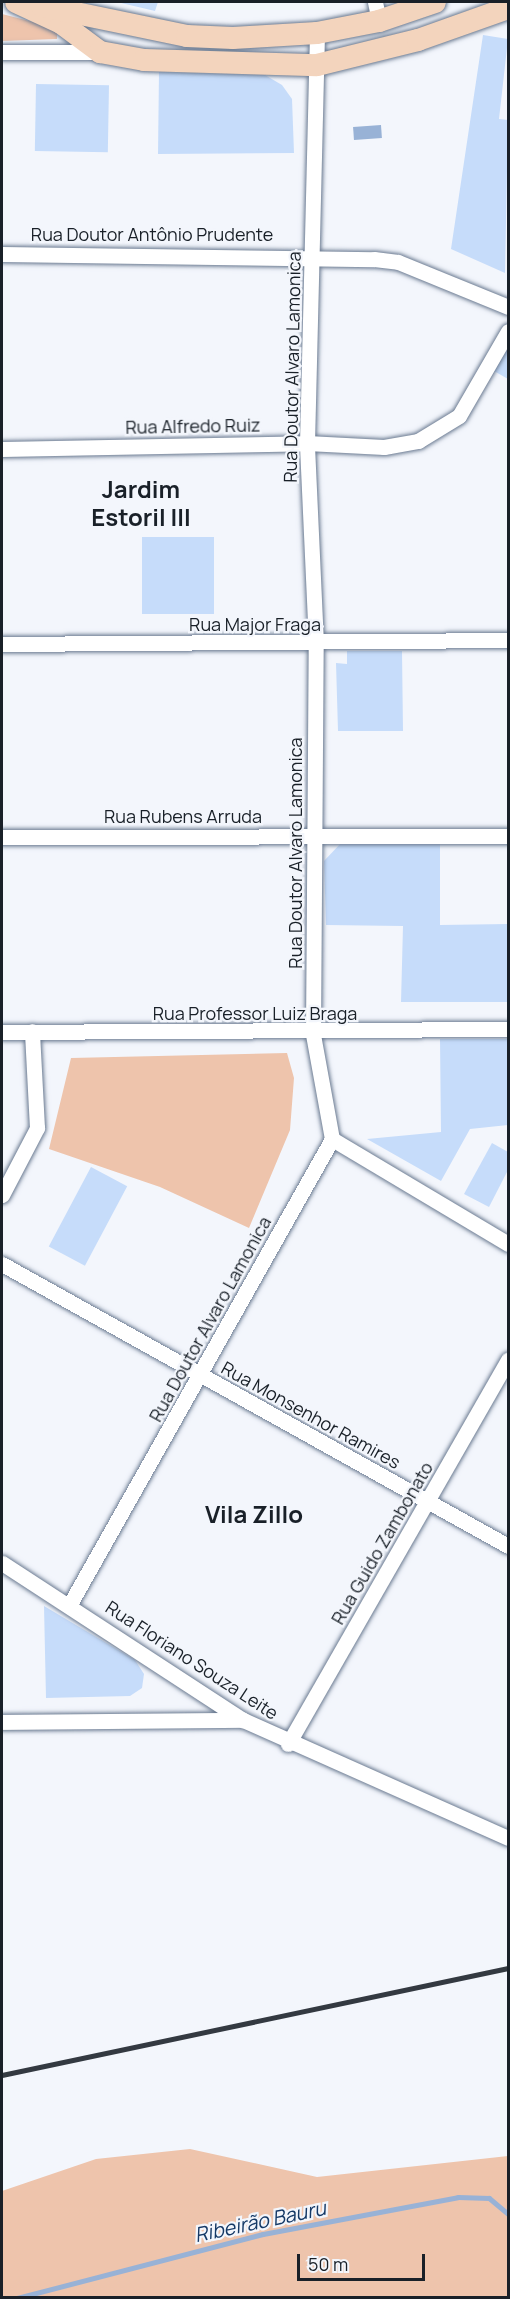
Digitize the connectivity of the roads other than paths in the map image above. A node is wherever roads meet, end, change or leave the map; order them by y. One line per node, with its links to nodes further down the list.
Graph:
1 (18, 2): 5 (street); 7 (street)
2 (435, 2): 4 (street)
3 (508, 8): 9 (street)
4 (377, 11): 6 (street)
5 (107, 19): 6 (street); 7 (street)
6 (317, 33): 9 (street, Rua Doutor Alvaro Lamonica)
7 (95, 49): 8 (street); 9 (street)
8 (2, 52)
9 (317, 65): 11 (street, Rua Doutor Alvaro Lamonica)
10 (2, 254): 11 (street, Rua Doutor Antônio Prudente)
11 (314, 254): 12 (street, Rua Doutor Antônio Prudente); 14 (street, Rua Doutor Alvaro Lamonica)
12 (508, 307)
13 (508, 332): 14 (street, Rua Alfredo Ruiz)
14 (307, 443): 15 (street, Rua Alfredo Ruiz); 18 (street, Rua Doutor Alvaro Lamonica)
15 (2, 449)
16 (508, 640): 18 (street, Rua Major Fraga)
17 (2, 644): 18 (street, Rua Major Fraga)
18 (316, 644): 19 (street, Rua Doutor Alvaro Lamonica)
19 (316, 835): 20 (street, Rua Rubens Arruda); 21 (street, Rua Rubens Arruda); 25 (street, Rua Doutor Alvaro Lamonica)
20 (508, 836)
21 (2, 837)
22 (508, 1029): 25 (street, Rua Professor Luiz Braga)
23 (32, 1031): 24 (street, Rua Professor Luiz Braga); 25 (street, Rua Professor Luiz Braga); 27 (street)
24 (2, 1032)
25 (313, 1034): 26 (street, Rua Doutor Alvaro Lamonica)
26 (332, 1139): 28 (street); 31 (street, Rua Doutor Alvaro Lamonica)
27 (2, 1195)
28 (508, 1244)
29 (2, 1264): 31 (street, Rua Monsenhor Ramires)
30 (508, 1360): 32 (street, Rua Guido Zambonato)
31 (202, 1377): 32 (street, Rua Monsenhor Ramires); 35 (street, Rua Doutor Alvaro Lamonica)
32 (428, 1501): 33 (street, Rua Monsenhor Ramires); 38 (street, Rua Guido Zambonato)
33 (508, 1546)
34 (2, 1563): 35 (street, Rua Floriano Souza Leite)
35 (70, 1604): 36 (street, Rua Floriano Souza Leite)
36 (243, 1720): 37 (street); 38 (street, Rua Floriano Souza Leite)
37 (2, 1722)
38 (288, 1744): 39 (street, Rua Floriano Souza Leite)
39 (508, 1838)

